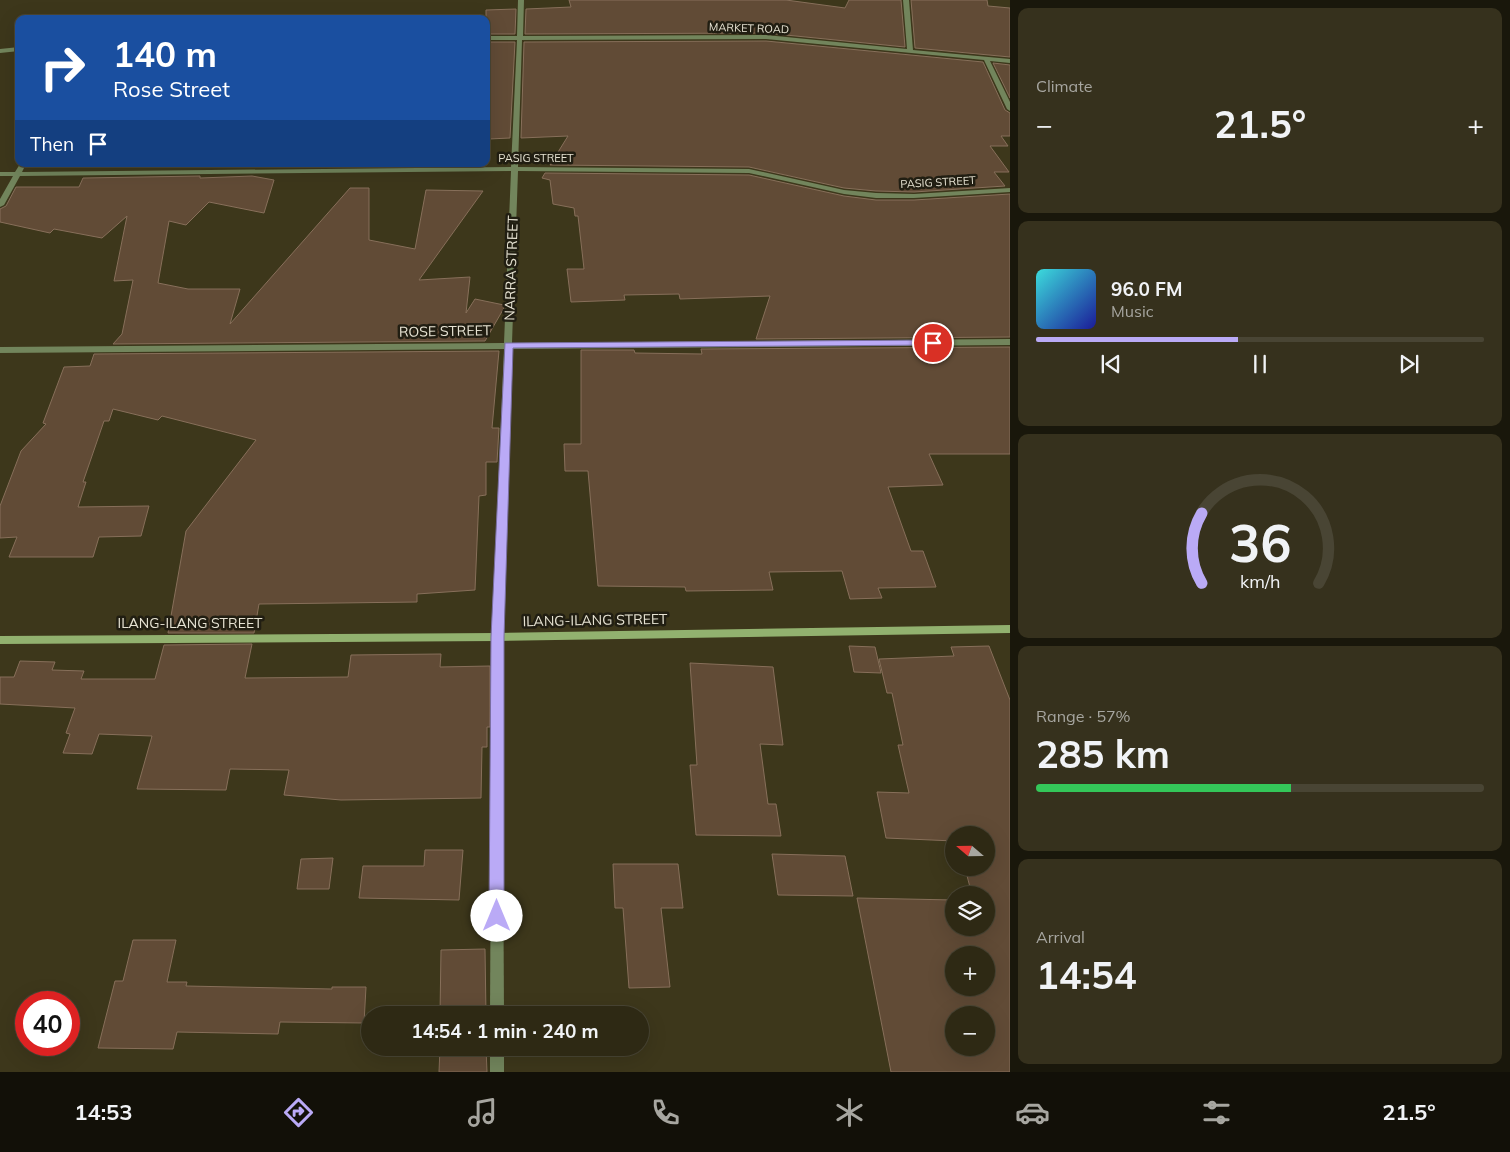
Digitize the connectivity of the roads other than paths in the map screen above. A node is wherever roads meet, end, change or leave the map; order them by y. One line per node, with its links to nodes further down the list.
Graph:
1 (521, 0): 4 (street, NARRA STREET)
2 (906, 0): 7 (street)
3 (490, 38): 4 (street, MARKET ROAD)
4 (519, 38): 7 (street, MARKET ROAD); 12 (street, NARRA STREET)
5 (15, 49): 6 (street)
6 (0, 51)
7 (910, 52): 8 (street, MARKET ROAD)
8 (987, 61): 9 (street, MARKET ROAD); 10 (street)
9 (1010, 62)
10 (1010, 109)
11 (21, 167): 13 (street)
12 (514, 169): 13 (street, PASIG STREET); 15 (street, PASIG STREET); 18 (street, NARRA STREET)
13 (18, 173): 14 (street, PASIG STREET); 16 (street)
14 (0, 174)
15 (1010, 190)
16 (0, 205)
17 (1010, 342): 18 (street, ROSE STREET)
18 (508, 345): 19 (street, ROSE STREET); 21 (street, NARRA STREET)
19 (0, 350)
20 (1010, 630): 21 (main road, ILANG-ILANG STREET)
21 (498, 637): 22 (main road, ILANG-ILANG STREET); 23 (street, NARRA STREET)
22 (0, 640)
23 (497, 1006)
24 (497, 1056): 25 (street)
25 (497, 1072)

